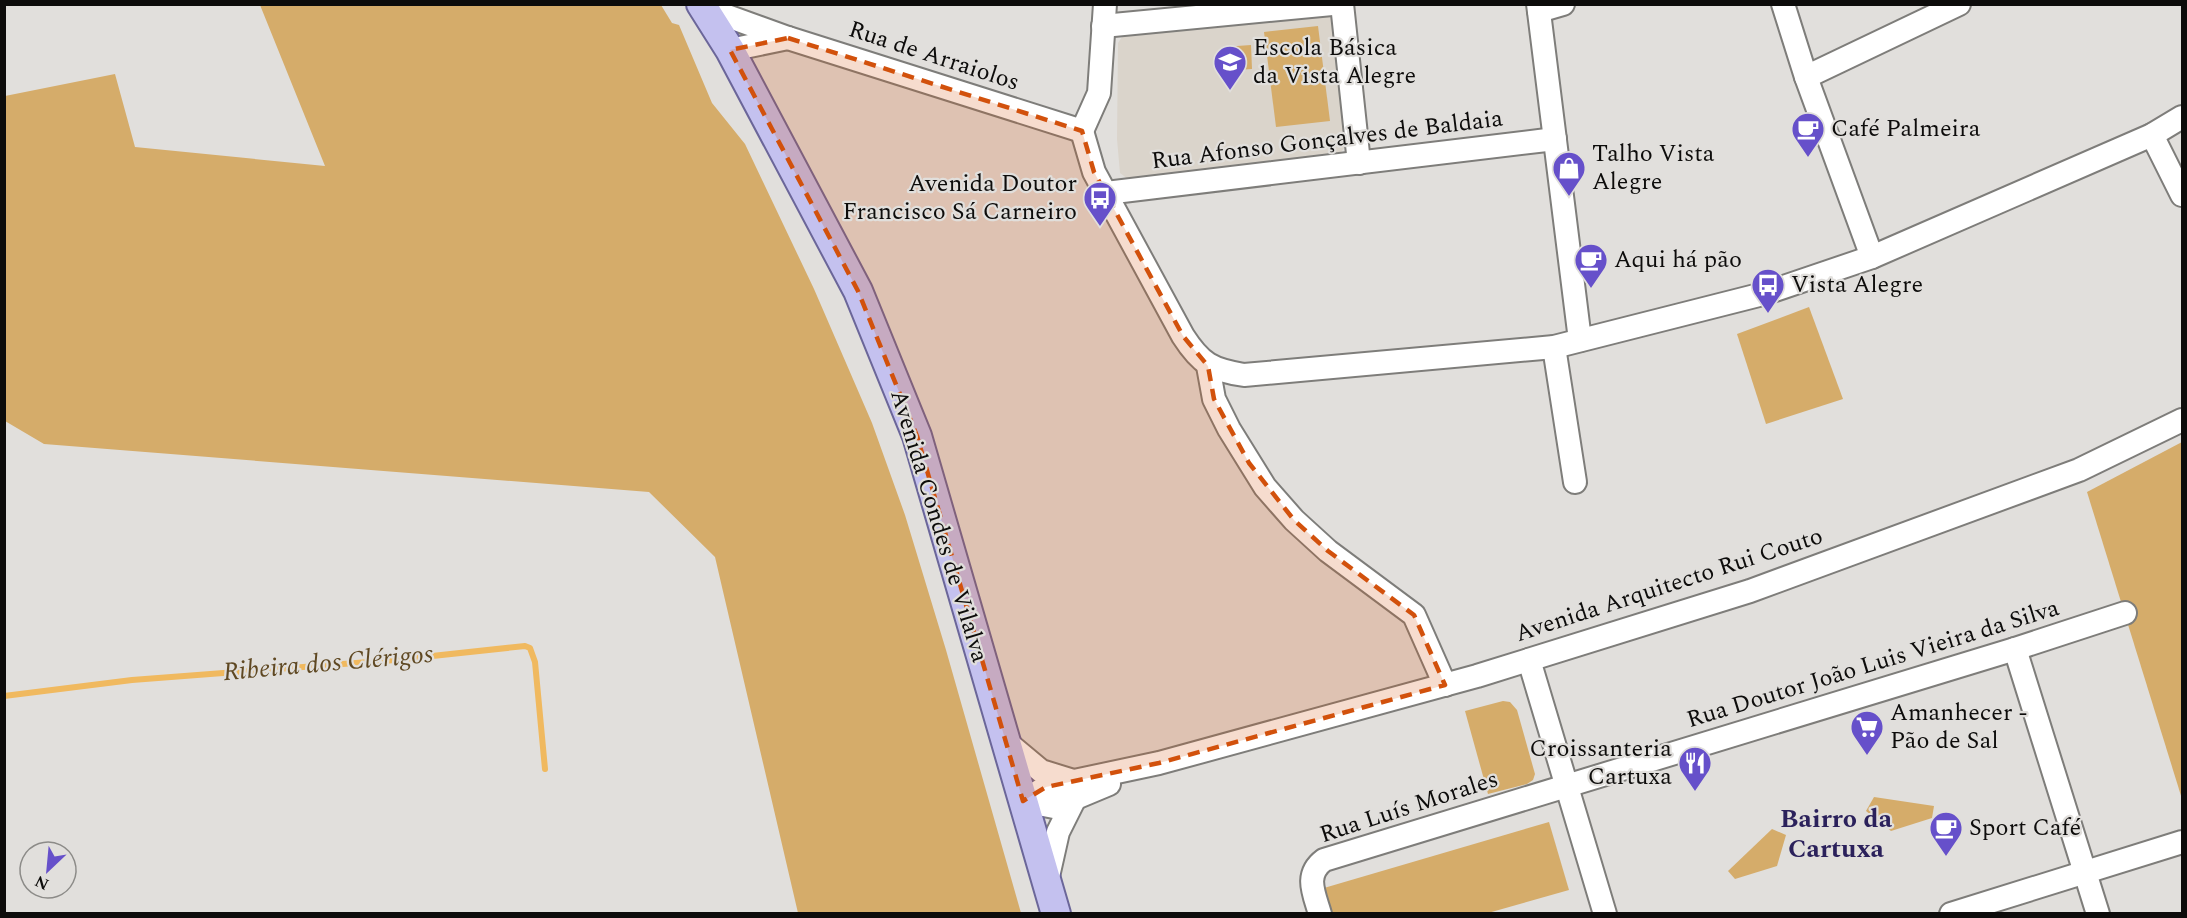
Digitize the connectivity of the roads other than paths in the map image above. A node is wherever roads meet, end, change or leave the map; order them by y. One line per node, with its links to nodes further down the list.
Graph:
1 (1332, 4): 8 (street)
2 (1342, 4): 16 (street)
3 (1563, 4): 7 (street)
4 (1783, 4): 11 (street)
5 (1959, 4): 11 (street)
6 (702, 6): 9 (street, Rua de Arraiolos); 10 (main road, Avenida Condes de Vilalva)
7 (1538, 8): 15 (street)
8 (1104, 15): 13 (street)
9 (788, 38): 10 (street); 13 (street, Rua de Arraiolos)
10 (730, 50): 29 (main road, Avenida Condes de Vilalva)
11 (1806, 77): 19 (street)
12 (2182, 117): 14 (street)
13 (1082, 131): 17 (street)
14 (2152, 135): 18 (street); 19 (street)
15 (1554, 138): 16 (street, Rua Afonso Gonçalves de Baldaia); 20 (street)
16 (1359, 163): 17 (street, Rua Afonso Gonçalves de Baldaia)
17 (1106, 194): 22 (street)
18 (2182, 195)
19 (1872, 257): 20 (street)
20 (1580, 340): 21 (street)
21 (1554, 347): 22 (street); 24 (street)
22 (1208, 366): 28 (street)
23 (2182, 420): 27 (street, Avenida Arquitecto Rui Couto)
24 (1575, 482)
25 (2125, 613): 26 (street, Rua Doutor João Luis Vieira da Silva)
26 (2015, 649): 30 (street, Rua Doutor João Luis Vieira da Silva); 34 (street)
27 (1529, 660): 28 (street, Avenida Arquitecto Rui Couto); 30 (street)
28 (1446, 684): 31 (street, Avenida Arquitecto Rui Couto)
29 (1005, 741): 31 (street, Avenida Arquitecto Rui Couto); 32 (main road, Avenida Condes de Vilalva)
30 (1567, 785): 37 (street, Rua Luís Morales); 38 (street)
31 (1075, 790): 32 (street, Avenida Arquitecto Rui Couto); 35 (street)
32 (1023, 801): 35 (main road, Avenida Condes de Vilalva)
33 (2182, 842): 34 (street)
34 (2087, 872): 39 (street); 40 (street)
35 (1047, 883): 36 (main road, Avenida Condes de Vilalva)
36 (1056, 914)
37 (1320, 914)
38 (1605, 914)
39 (1951, 914)
40 (2098, 914)

